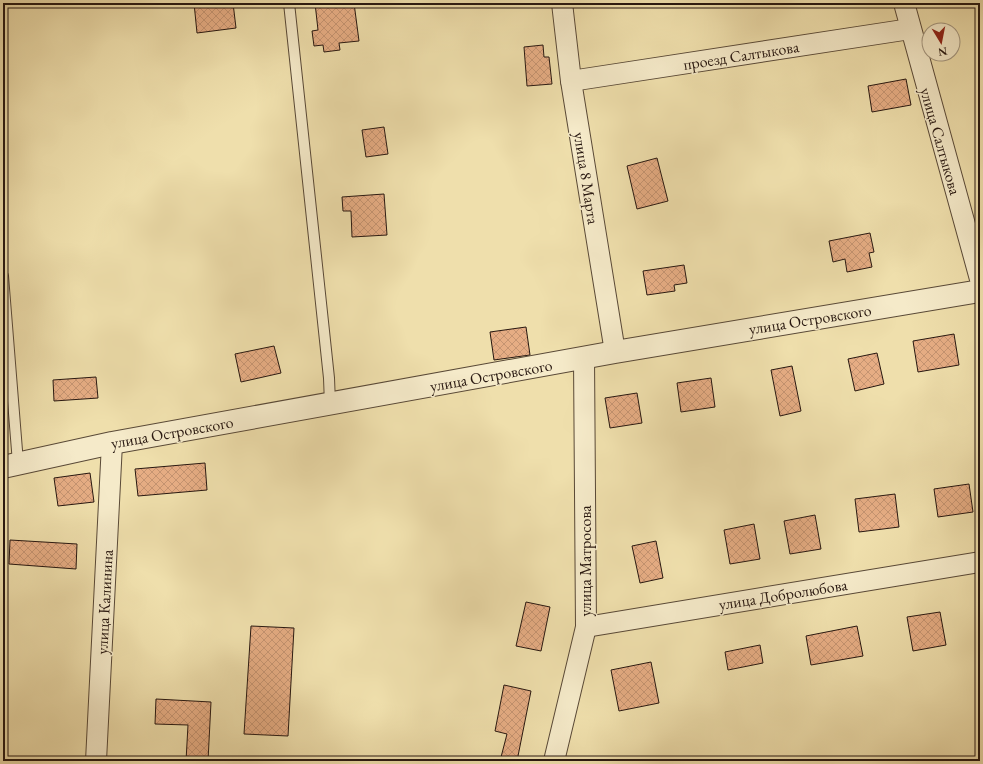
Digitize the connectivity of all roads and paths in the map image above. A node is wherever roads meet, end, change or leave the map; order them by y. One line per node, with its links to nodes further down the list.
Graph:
1 (289, 3): 11 (lane)
2 (562, 3): 5 (street, улица 8 Марта)
3 (904, 3): 4 (street, улица Салтыкова)
4 (910, 29): 5 (street, проезд Салтыкова); 7 (street, улица Салтыкова)
5 (571, 81): 9 (street, улица 8 Марта)
6 (3, 276): 13 (lane)
7 (980, 279)
8 (980, 291): 9 (street, улица Островского)
9 (615, 352): 10 (street, улица Островского)
10 (584, 358): 11 (street, улица Островского); 15 (street, улица Матросова)
11 (330, 404): 12 (street, улица Островского)
12 (112, 443): 13 (street, улица Островского); 16 (street, улица Калинина)
13 (11, 465)
14 (980, 562): 15 (street, улица Добролюбова)
15 (586, 627): 17 (street, улица Матросова)
16 (96, 761)
17 (554, 761)

